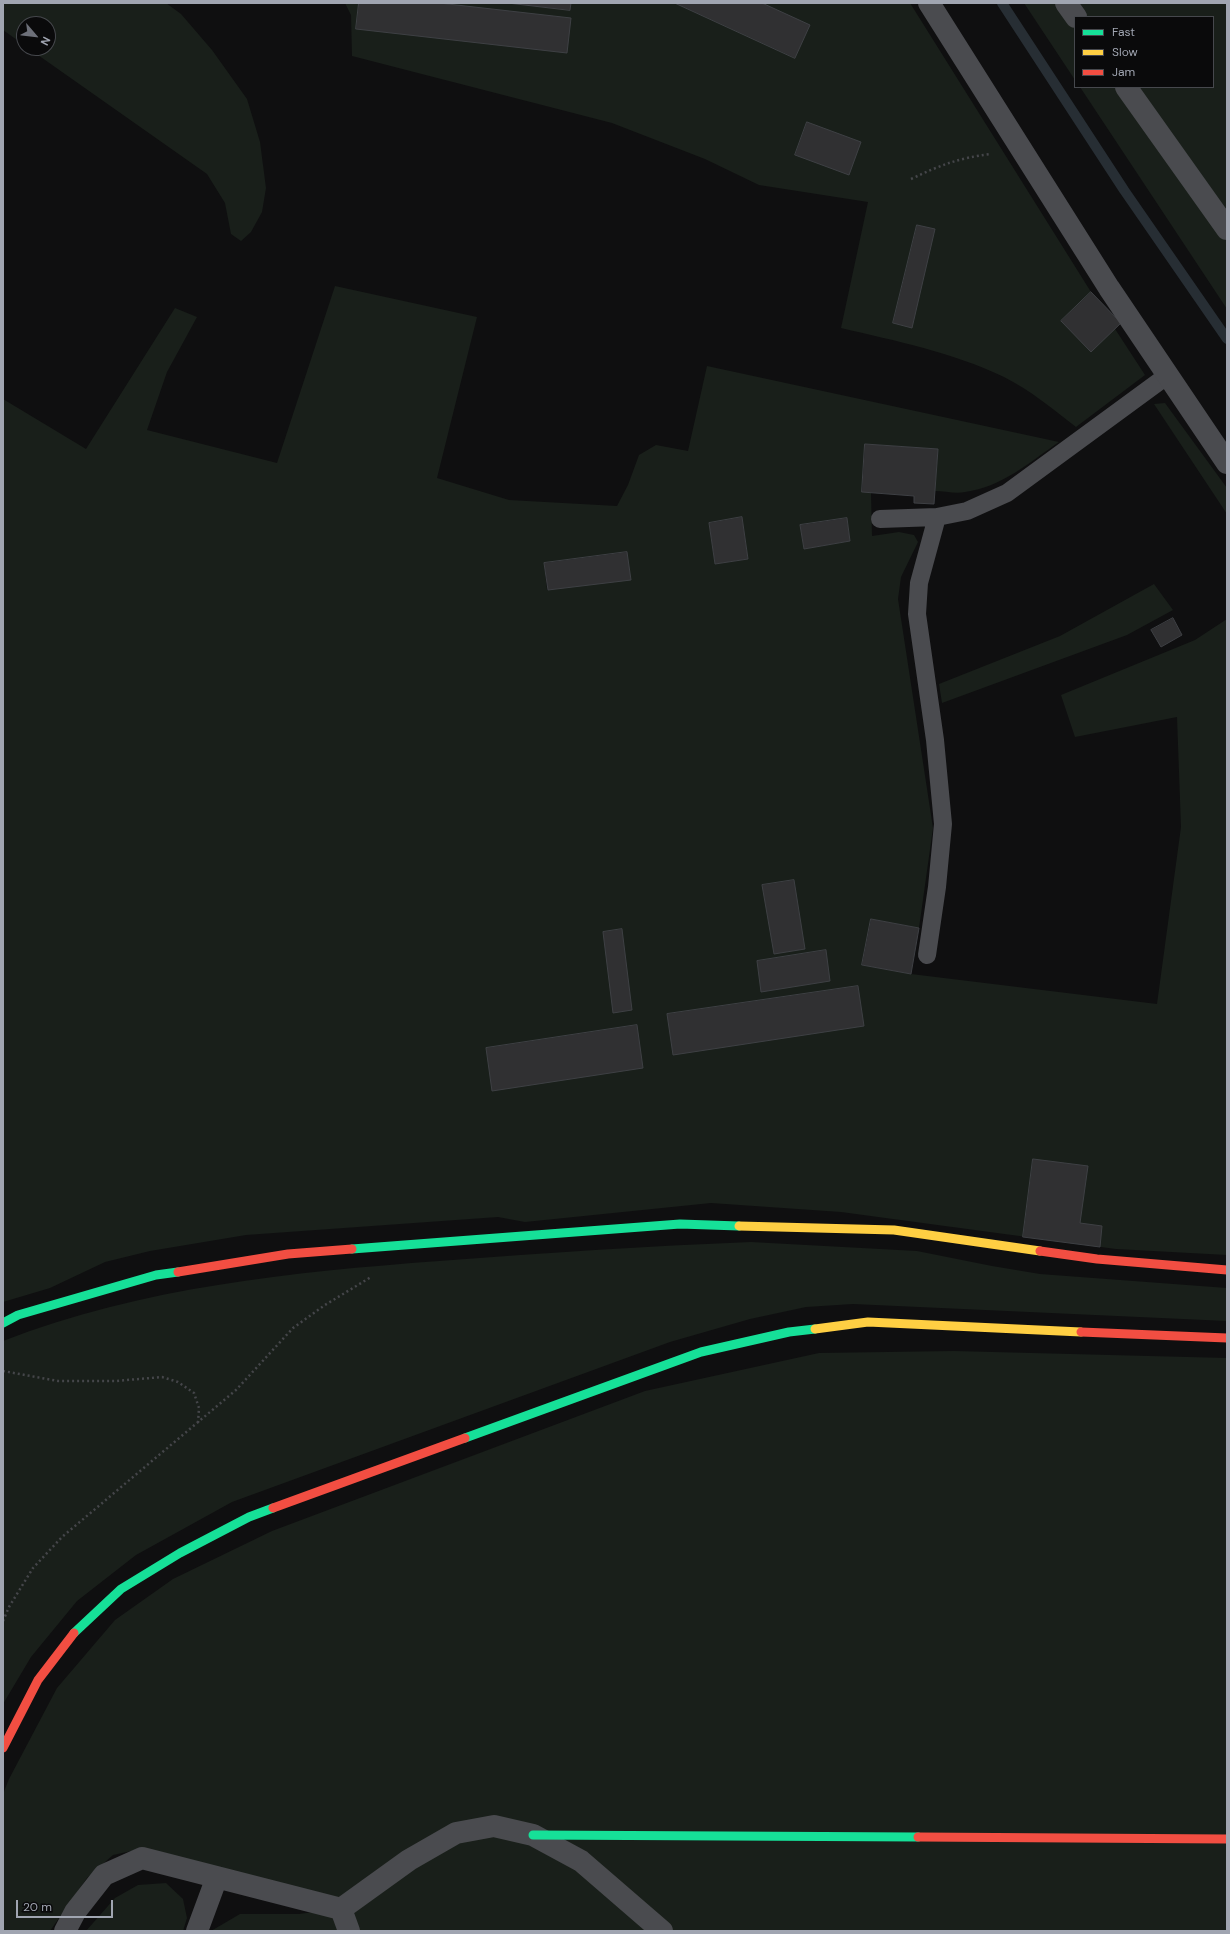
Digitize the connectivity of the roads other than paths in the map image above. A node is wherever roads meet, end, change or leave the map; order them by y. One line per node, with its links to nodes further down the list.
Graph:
1 (929, 3): 6 (street)
2 (1066, 3): 3 (street)
3 (1075, 16)
4 (1127, 88): 5 (street)
5 (1227, 229)
6 (1168, 375): 7 (street); 8 (lane)
7 (1227, 463)
8 (936, 517): 9 (lane); 10 (lane)
9 (880, 518)
10 (927, 955)
11 (1227, 1270): 12 (street)
12 (3, 1322)
13 (1227, 1338): 14 (street)
14 (3, 1748)
15 (533, 1835): 16 (street); 18 (street); 22 (street)
16 (1227, 1839)
17 (217, 1877): 18 (street); 19 (street); 20 (street)
18 (341, 1908): 21 (street)
19 (65, 1931)
20 (197, 1931)
21 (348, 1931)
22 (662, 1931)

